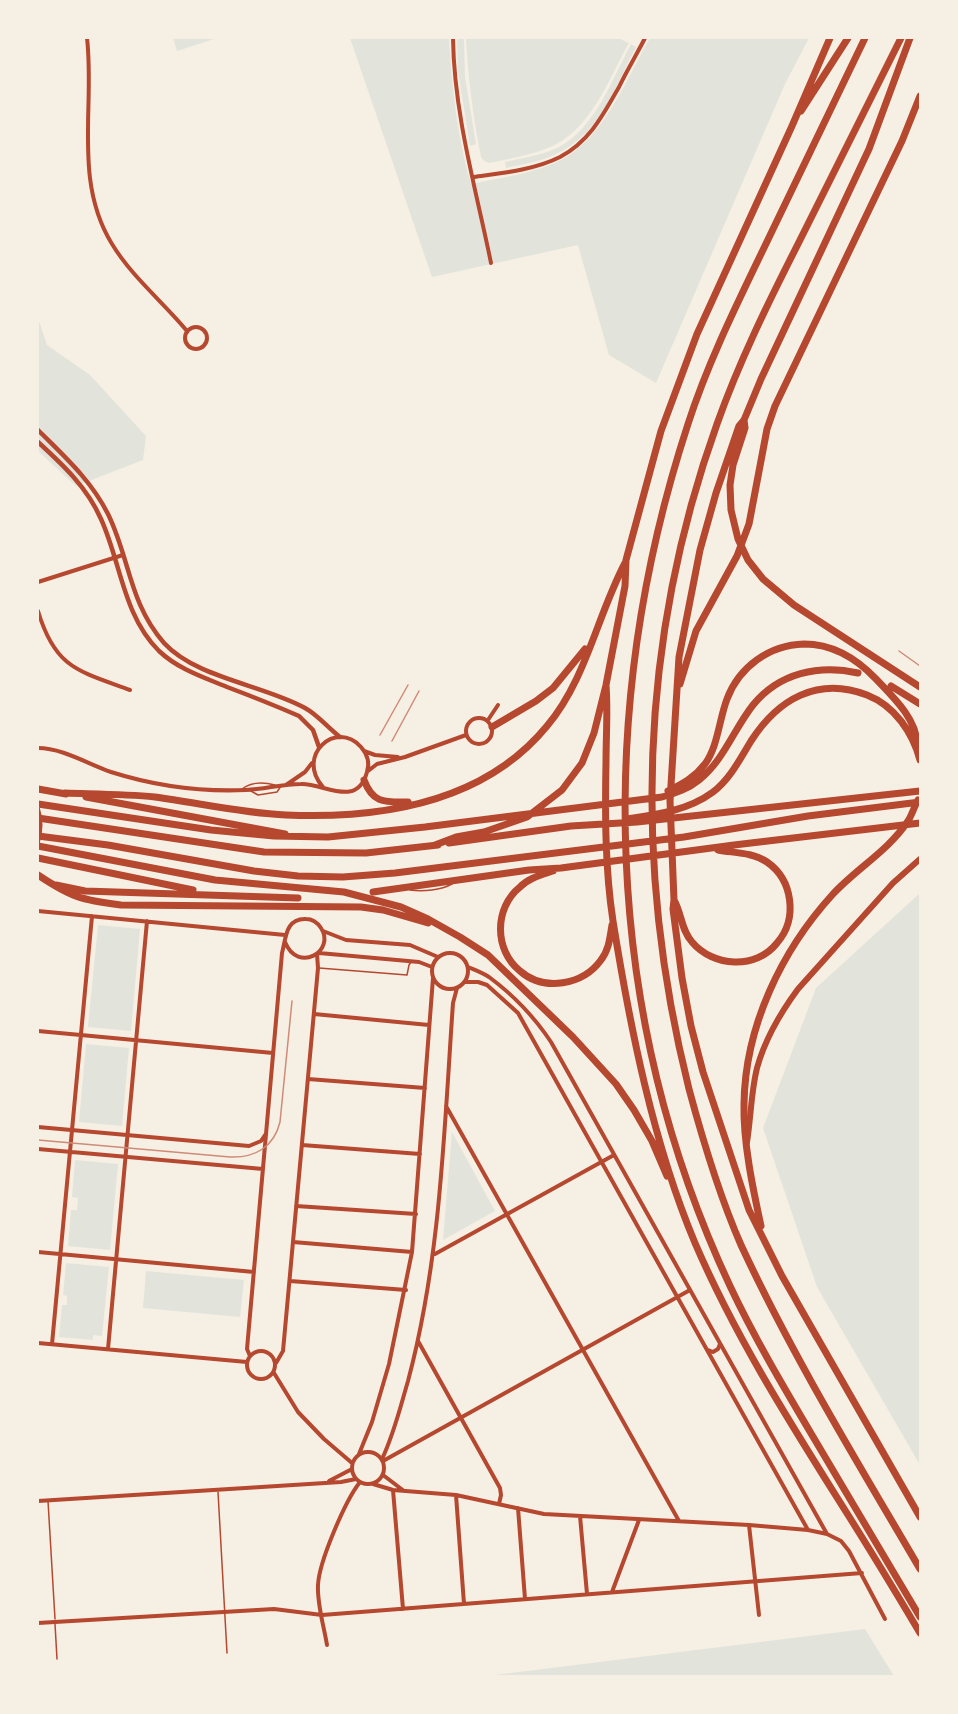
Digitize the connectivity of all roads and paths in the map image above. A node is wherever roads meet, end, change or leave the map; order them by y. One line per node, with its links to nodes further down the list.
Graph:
1 (87, 38): 13 (street)
2 (453, 38): 11 (street)
3 (645, 38): 11 (street)
4 (830, 38): 10 (highway)
5 (848, 38): 10 (highway)
6 (865, 38): 173 (highway)
7 (901, 38): 162 (highway)
8 (910, 38): 14 (highway)
9 (921, 96): 28 (highway)
10 (792, 126): 19 (highway)
11 (474, 177): 12 (street)
12 (491, 263)
13 (187, 331): 13 (street)
14 (744, 420): 26 (highway); 28 (highway)
15 (38, 430): 17 (street)
16 (38, 442): 18 (street)
17 (123, 555): 18 (street); 33 (street)
18 (115, 558): 20 (street); 34 (street)
19 (626, 560): 22 (highway); 24 (highway)
20 (38, 582)
21 (38, 611): 27 (street)
22 (591, 643): 31 (highway); 51 (highway)
23 (858, 673): 50 (highway)
24 (606, 685): 61 (highway); 74 (highway)
25 (891, 686): 29 (highway)
26 (921, 687)
27 (130, 690)
28 (676, 701): 71 (highway)
29 (921, 704)
30 (498, 705): 31 (street)
31 (490, 723): 32 (street); 32 (street)
32 (466, 735): 38 (street)
33 (340, 737): 34 (street); 37 (street)
34 (319, 747): 40 (street)
35 (917, 747): 39 (highway); 50 (highway); 57 (highway)
36 (38, 748): 47 (street)
37 (364, 751): 38 (street); 41 (street)
38 (405, 757): 41 (street)
39 (921, 760)
40 (313, 762): 43 (street); 45 (street)
41 (368, 771): 42 (street)
42 (364, 780): 45 (street); 51 (highway)
43 (283, 786): 45 (street); 47 (street); 47 (lane)
44 (921, 786): 102 (highway)
45 (323, 787)
46 (38, 789): 49 (highway)
47 (241, 790)
48 (921, 791): 57 (highway)
49 (65, 793): 51 (highway); 59 (highway)
50 (634, 800): 59 (highway)
51 (425, 802)
52 (921, 802): 58 (highway)
53 (38, 804): 59 (highway)
54 (38, 809): 60 (street)
55 (38, 818): 61 (highway)
56 (921, 823): 62 (highway)
57 (571, 826): 61 (highway)
58 (38, 836)
59 (293, 837)
60 (38, 844): 76 (highway)
61 (435, 845)
62 (709, 849): 65 (highway); 71 (highway)
63 (38, 858): 69 (highway)
64 (921, 859): 102 (highway)
65 (561, 868): 68 (highway); 74 (highway)
66 (38, 875): 67 (highway)
67 (48, 882): 69 (highway); 76 (highway)
68 (373, 892)
69 (234, 897): 70 (highway)
70 (298, 898)
71 (674, 900): 115 (highway)
72 (38, 911): 73 (street)
73 (92, 916): 75 (street); 92 (street)
74 (613, 920): 111 (highway)
75 (147, 921): 78 (street); 93 (street)
76 (440, 927): 111 (highway)
77 (323, 931): 78 (street); 80 (street); 81 (street)
78 (285, 935): 79 (street)
79 (285, 942): 80 (street); 94 (street)
80 (318, 953): 82 (street); 85 (street)
81 (438, 957): 83 (street); 84 (street)
82 (412, 961): 83 (street); 85 (lane)
83 (432, 967): 86 (street)
84 (468, 967): 87 (street); 107 (street)
85 (318, 968): 89 (street)
86 (433, 978): 88 (street); 90 (street)
87 (464, 982): 88 (street); 109 (street)
88 (457, 988): 97 (street)
89 (314, 1014): 90 (street); 95 (street)
90 (429, 1025): 96 (street)
91 (38, 1031): 92 (street)
92 (81, 1035): 93 (street); 99 (street)
93 (136, 1040): 94 (street); 101 (street)
94 (273, 1053): 100 (street)
95 (308, 1079): 96 (street); 103 (street)
96 (425, 1088): 106 (street)
97 (446, 1106): 114 (street); 120 (street)
98 (38, 1127): 99 (street)
99 (72, 1130): 101 (street); 105 (street)
100 (266, 1134): 101 (street); 110 (street)
101 (127, 1135): 108 (street)
102 (747, 1143): 115 (highway)
103 (302, 1145): 106 (street); 112 (street)
104 (38, 1149): 105 (street)
105 (70, 1152): 108 (street); 119 (street)
106 (420, 1154): 113 (street)
107 (614, 1155): 109 (street); 125 (street)
108 (125, 1156): 110 (street); 121 (street)
109 (602, 1162): 114 (street); 126 (street)
110 (263, 1169): 122 (street)
111 (678, 1196): 177 (highway)
112 (296, 1206): 113 (street); 116 (street)
113 (416, 1214): 118 (street)
114 (507, 1214): 120 (street); 132 (street)
115 (762, 1235): 156 (highway)
116 (293, 1242): 118 (street); 123 (street)
117 (38, 1252): 119 (street)
118 (412, 1252): 124 (street)
119 (60, 1254): 121 (street); 130 (street)
120 (434, 1255): 127 (street)
121 (116, 1260): 122 (street); 131 (street)
122 (254, 1272): 134 (street)
123 (290, 1281): 124 (street); 136 (street)
124 (405, 1290): 139 (street)
125 (690, 1290): 126 (street); 129 (street)
126 (677, 1297): 132 (street); 133 (street)
127 (418, 1341): 138 (street); 140 (street)
128 (38, 1343): 130 (street)
129 (720, 1343): 133 (street); 161 (street)
130 (52, 1344): 131 (street)
131 (108, 1350): 135 (street)
132 (583, 1350): 138 (street); 158 (street)
133 (707, 1350): 160 (street)
134 (250, 1356): 135 (street); 136 (street)
135 (247, 1362): 137 (street)
136 (276, 1363): 137 (street)
137 (273, 1373): 141 (street)
138 (461, 1418): 140 (street); 153 (street)
139 (359, 1454): 140 (street); 141 (street)
140 (383, 1460): 143 (street)
141 (352, 1463): 142 (street)
142 (352, 1469): 144 (street); 145 (street)
143 (383, 1476): 146 (street); 149 (street)
144 (358, 1480): 145 (street); 146 (street); 171 (street)
145 (325, 1483): 147 (street)
146 (373, 1484): 148 (street)
147 (218, 1490): 151 (street); 170 (lane)
148 (393, 1490): 149 (street); 169 (street)
149 (405, 1491): 150 (street)
150 (456, 1496): 153 (street); 168 (street)
151 (48, 1500): 152 (street); 175 (lane)
152 (38, 1501)
153 (499, 1504): 154 (street)
154 (518, 1508): 155 (street); 167 (street)
155 (580, 1516): 157 (street); 166 (street)
156 (921, 1517)
157 (639, 1520): 158 (street); 165 (street)
158 (679, 1522): 159 (street)
159 (749, 1525): 160 (street); 164 (street)
160 (808, 1530): 161 (street)
161 (827, 1534): 163 (street)
162 (921, 1569)
163 (862, 1573): 164 (street); 174 (street)
164 (755, 1581): 165 (street); 172 (street)
165 (611, 1592): 166 (street)
166 (586, 1594): 167 (street)
167 (525, 1599): 168 (street)
168 (464, 1604): 169 (street)
169 (403, 1609): 171 (street)
170 (225, 1612): 171 (street); 175 (street); 179 (lane)
171 (322, 1615): 178 (street)
172 (759, 1615)
173 (921, 1617)
174 (885, 1619)
175 (55, 1622): 176 (street); 180 (lane)
176 (38, 1623)
177 (921, 1633)
178 (327, 1645)
179 (227, 1653)
180 (57, 1659)

